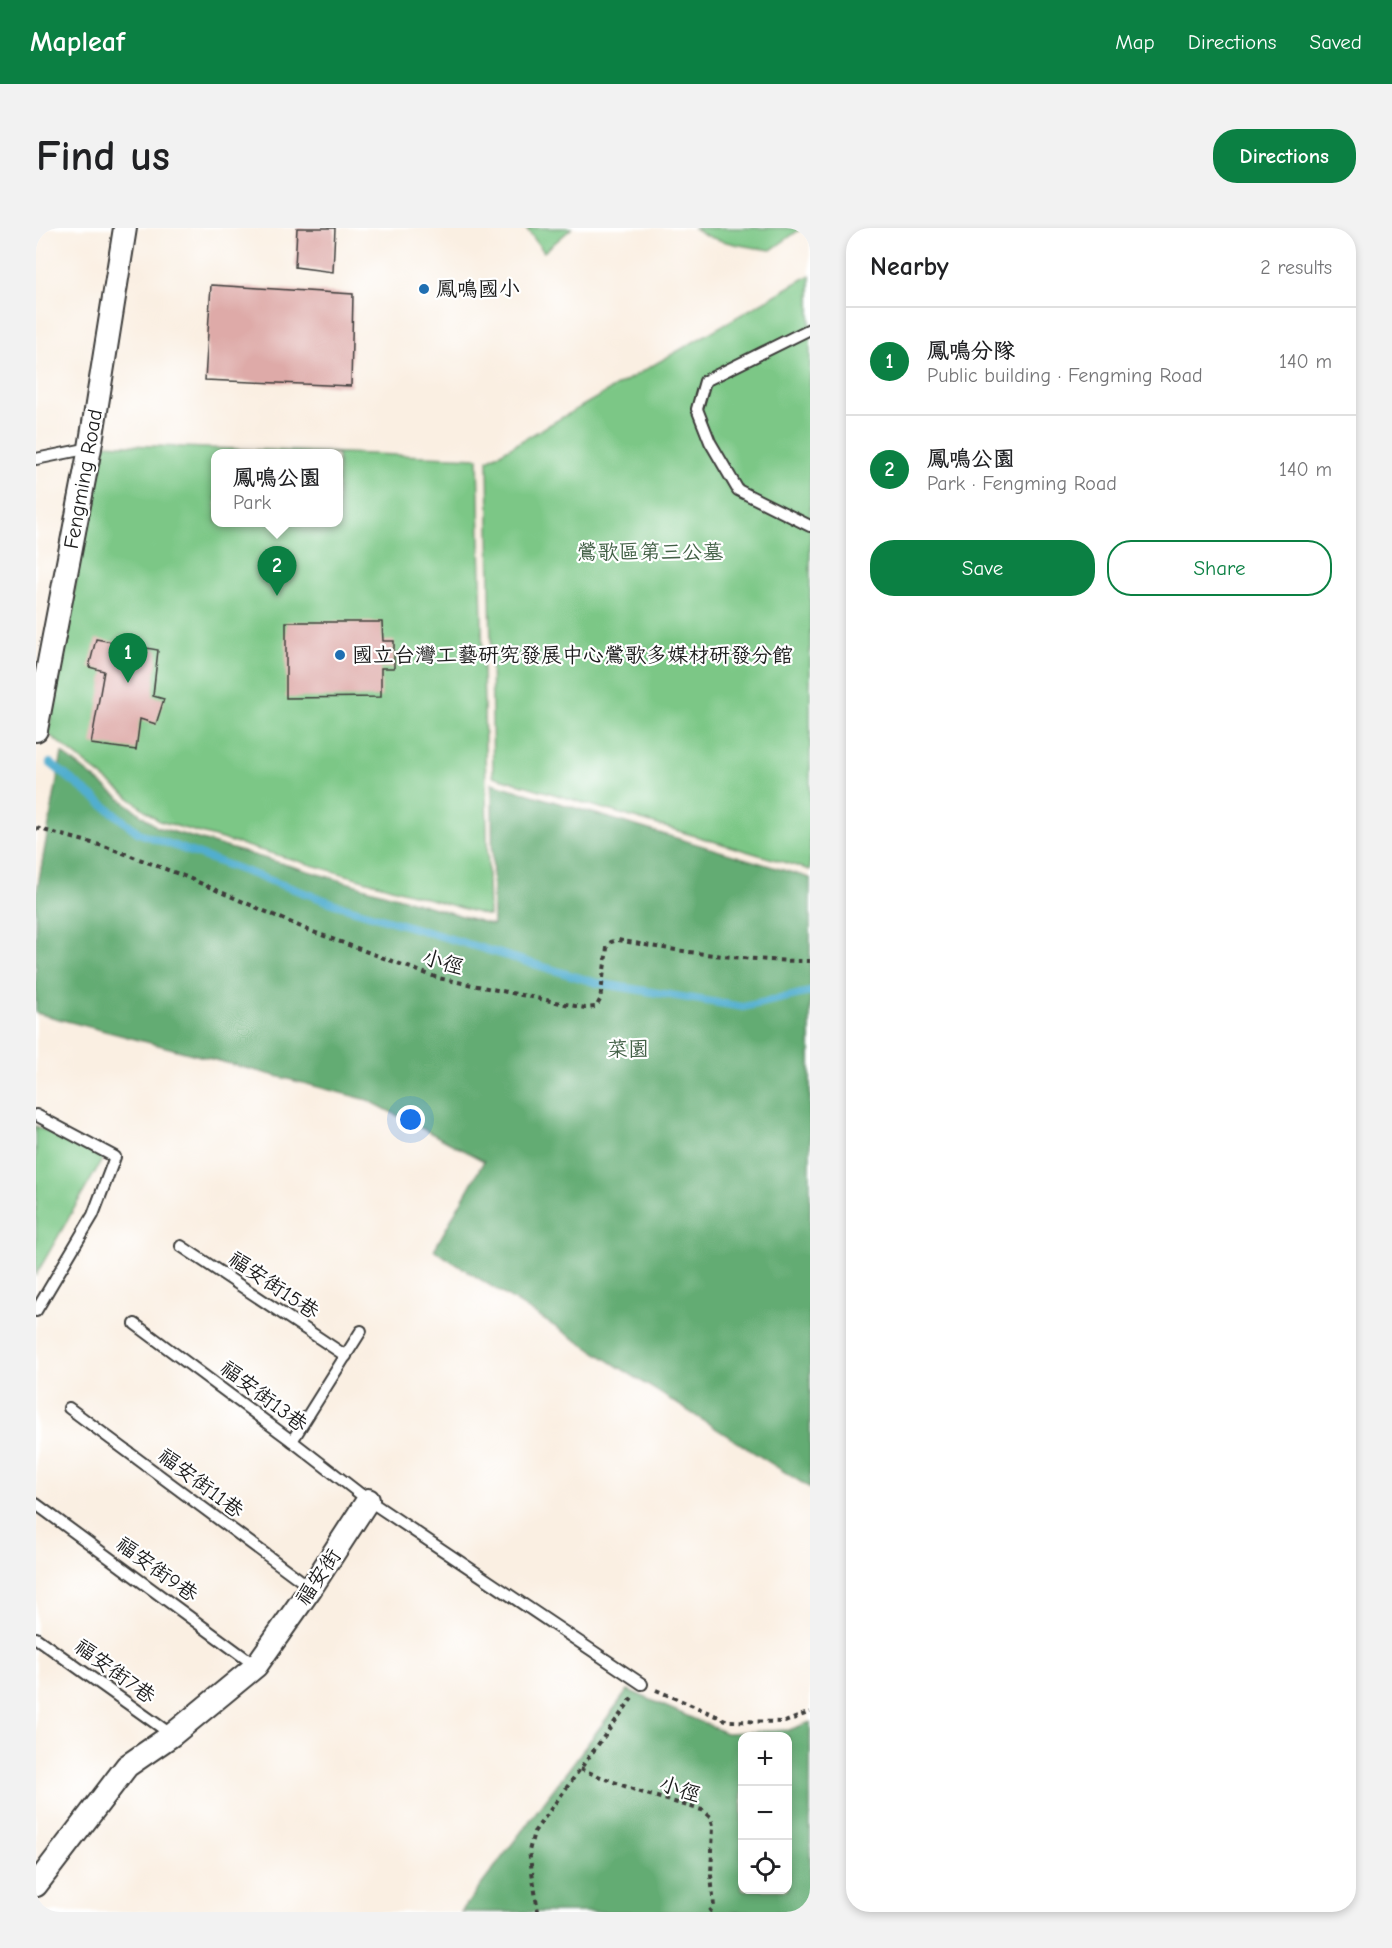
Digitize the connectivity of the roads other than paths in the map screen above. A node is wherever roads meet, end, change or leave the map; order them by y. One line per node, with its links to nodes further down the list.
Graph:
1 (125, 228): 3 (street, Fengming Road)
2 (810, 329): 5 (lane)
3 (90, 448): 4 (lane); 6 (street, Fengming Road)
4 (36, 459)
5 (810, 526)
6 (36, 730)
7 (36, 1115): 9 (lane)
8 (181, 1246): 12 (lane, 福安街15巷)
9 (36, 1311)
10 (135, 1324): 14 (lane, 福安街13巷)
11 (361, 1331): 12 (lane)
12 (346, 1356): 14 (lane)
13 (69, 1408): 17 (lane, 福安街11巷)
14 (292, 1441): 15 (lane, 福安街13巷)
15 (368, 1500): 17 (street, 福安街); 20 (lane)
16 (36, 1504): 19 (lane, 福安街9巷)
17 (311, 1588): 19 (street, 福安街)
18 (36, 1638): 21 (lane, 福安街7巷)
19 (256, 1665): 21 (street, 福安街)
20 (642, 1684)
21 (172, 1735): 22 (street, 福安街)
22 (36, 1885)

